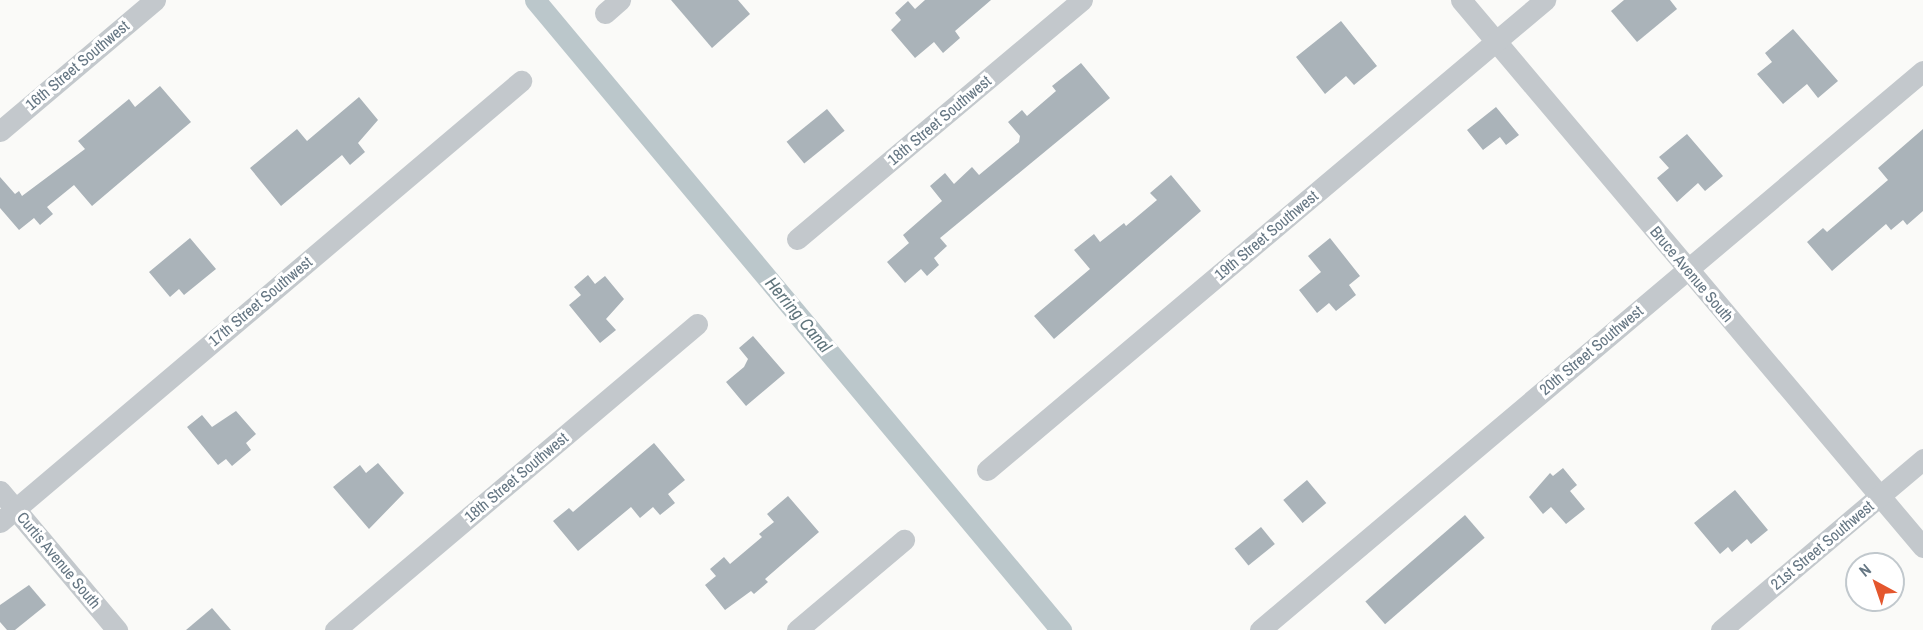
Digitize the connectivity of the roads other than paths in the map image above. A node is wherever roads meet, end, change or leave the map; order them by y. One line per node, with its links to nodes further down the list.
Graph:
1 (155, 0): 8 (street, 16th Street Southwest)
2 (1082, 0): 9 (street, 18th Street Southwest)
3 (1461, 0): 5 (street, Bruce Avenue South)
4 (1545, 0): 5 (street, 19th Street Southwest)
5 (1496, 41): 10 (street, Bruce Avenue South); 13 (street, 19th Street Southwest)
6 (1923, 71): 10 (street, 20th Street Southwest)
7 (521, 81): 16 (street, 17th Street Southwest)
8 (0, 131)
9 (797, 239)
10 (1688, 269): 15 (street, Bruce Avenue South); 22 (street, 20th Street Southwest)
11 (697, 324): 20 (street, 18th Street Southwest)
12 (1923, 459): 15 (street, 21st Street Southwest)
13 (987, 470)
14 (0, 491): 16 (street, Curtis Avenue South)
15 (1880, 496): 18 (street, Bruce Avenue South); 23 (street, 21st Street Southwest)
16 (8, 516): 19 (street, Curtis Avenue South)
17 (904, 540): 21 (street)
18 (1923, 547)
19 (117, 630)
20 (335, 630)
21 (797, 630)
22 (1260, 630)
23 (1721, 630)

